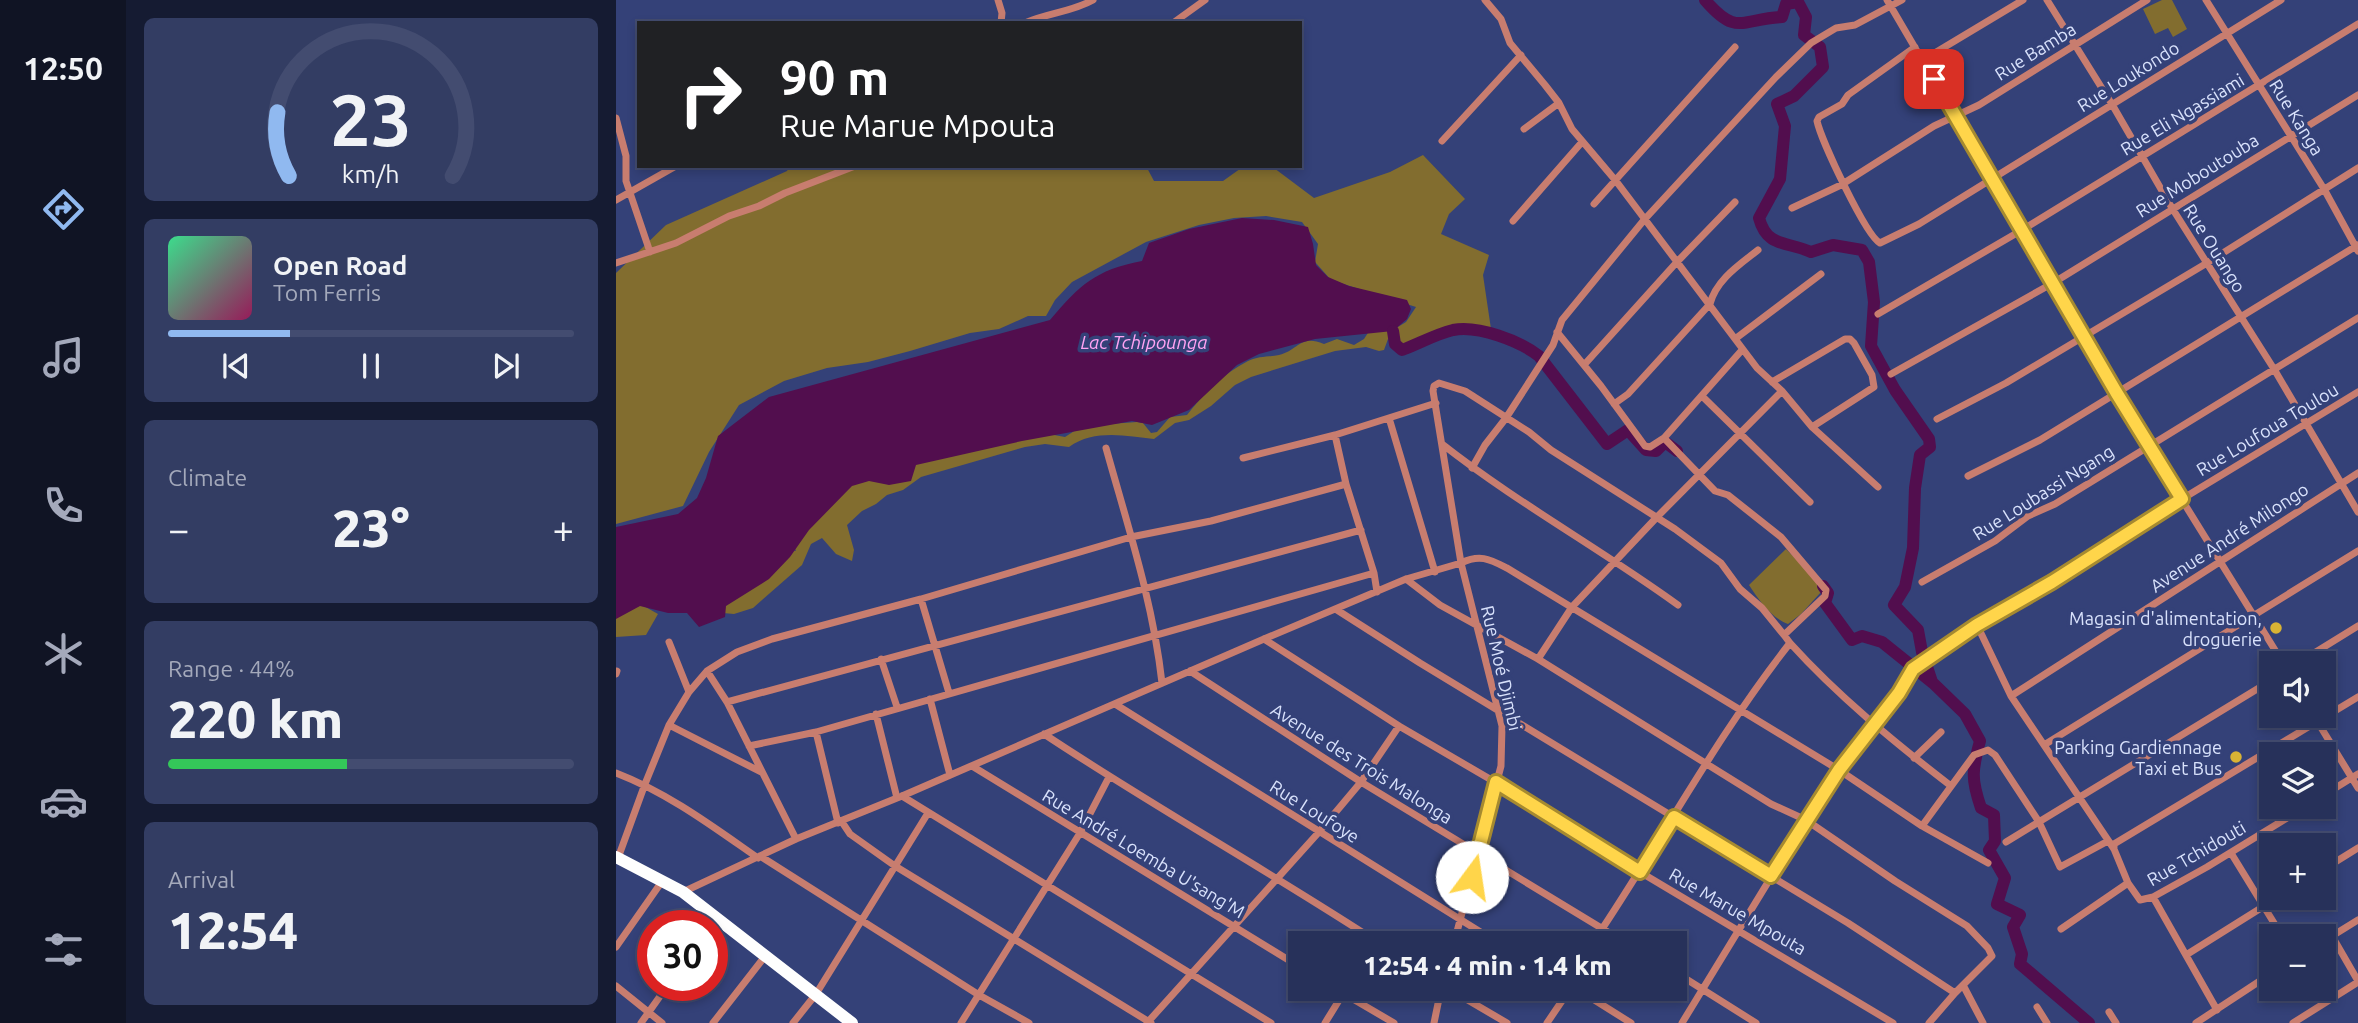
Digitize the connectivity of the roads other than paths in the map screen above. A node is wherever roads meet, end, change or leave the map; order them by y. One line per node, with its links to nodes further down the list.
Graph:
1 (998, 0): 12 (street)
2 (1093, 0): 13 (street)
3 (1205, 0): 14 (street)
4 (1485, 0): 20 (street)
5 (1902, 0): 11 (street)
6 (2023, 0): 21 (street)
7 (2047, 0): 17 (street, Rue Ouango)
8 (2147, 0): 17 (street, Rue Bamba)
9 (2206, 0): 16 (street, Rue Kanga)
10 (2281, 0): 16 (street, Rue Loukondo)
11 (1889, 3): 19 (street); 46 (street)
12 (1001, 21)
13 (1030, 21)
14 (1176, 21)
15 (2358, 24): 22 (street, Rue Eli Ngassiami)
16 (2226, 32): 22 (street, Rue Kanga); 25 (street, Rue Loukondo)
17 (2075, 45): 25 (street, Rue Ouango); 26 (street, Rue Bamba)
18 (1735, 47): 37 (street)
19 (1915, 47): 21 (street); 38 (street)
20 (1521, 55): 24 (street); 30 (street)
21 (1923, 60): 26 (street)
22 (2259, 86): 29 (street, Rue Kanga); 32 (street, Rue Eli Ngassiami)
23 (2358, 95): 29 (street, Rue Moboutouba)
24 (1559, 103): 28 (street); 31 (street)
25 (2113, 106): 32 (street, Rue Ouango); 36 (street, Rue Loukondo)
26 (1955, 117): 36 (street); 38 (street, Rue Bamba)
27 (616, 118): 40 (street)
28 (1524, 129)
29 (2290, 136): 39 (street, Rue Kanga); 45 (street, Rue Moboutouba)
30 (1442, 142)
31 (1582, 142): 37 (street); 47 (street)
32 (2142, 157): 45 (street, Rue Ouango); 48 (street, Rue Eli Ngassiami)
33 (672, 168): 40 (street)
34 (850, 168): 51 (street)
35 (2358, 168): 39 (street)
36 (1993, 179): 38 (street, Rue Loukondo); 48 (street)
37 (1616, 181): 43 (street); 46 (street)
38 (1844, 183): 44 (street, Rue Bamba)
39 (2324, 190): 49 (street, Rue Kanga); 54 (street)
40 (631, 191): 41 (street); 51 (street)
41 (616, 200)
42 (1735, 202): 53 (street)
43 (1594, 204)
44 (1791, 208)
45 (2172, 208): 54 (street, Rue Ouango); 56 (street, Rue Moboutouba)
46 (1644, 220): 53 (street); 61 (street)
47 (1513, 221)
48 (2022, 230): 56 (street); 58 (street, Rue Eli Ngassiami)
49 (2357, 247): 59 (street)
50 (1758, 250): 57 (street)
51 (650, 253): 52 (street)
52 (616, 263)
53 (1676, 263): 57 (street); 65 (street)
54 (2207, 263): 59 (street, Rue Ouango); 62 (street)
55 (1821, 274): 63 (street)
56 (2053, 284): 62 (street); 67 (street, Rue Moboutouba)
57 (1710, 304): 63 (street); 74 (street)
58 (1878, 314)
59 (2239, 316): 66 (street, Rue Ouango); 70 (street)
60 (2358, 318): 66 (street, Rue Loubassi Ngang)
61 (1557, 332): 65 (street); 76 (street)
62 (2084, 334): 70 (street); 77 (street)
63 (1735, 339): 64 (street)
64 (1742, 350): 68 (street); 72 (street)
65 (1584, 365): 74 (street)
66 (2274, 369): 78 (street, Rue Ouango); 84 (street, Rue Loubassi Ngang)
67 (1891, 374)
68 (1772, 382): 69 (street); 79 (street)
69 (1782, 391): 79 (street); 80 (street)
70 (2116, 392): 84 (street); 90 (street)
71 (2358, 392): 78 (street, Rue Loufoua Toulou)
72 (1703, 397): 80 (street); 82 (street)
73 (1436, 403): 75 (street); 76 (street); 83 (street, Rue Moé Djimbi)
74 (1614, 404): 82 (street)
75 (1389, 418): 81 (street); 104 (street)
76 (1506, 418): 87 (street); 97 (street)
77 (1937, 419)
78 (2305, 424): 91 (street, Rue Ouango); 94 (street, Rue Loufoua Toulou)
79 (1812, 427): 93 (street)
80 (1740, 433): 89 (street); 95 (street)
81 (1335, 435): 86 (street); 92 (street)
82 (1664, 438): 89 (street)
83 (1441, 444): 87 (street); 103 (street, Rue Moé Djimbi)
84 (2148, 445): 94 (street); 107 (street, Rue Loubassi Ngang)
85 (1106, 448): 99 (street)
86 (1243, 458)
87 (1472, 468): 102 (street)
88 (2358, 473): 91 (street, Avenue André Milongo)
89 (1699, 474): 97 (street); 119 (street)
90 (1968, 476)
91 (2341, 483): 96 (street, Rue Ouango); 101 (street, Avenue André Milongo)
92 (1346, 484): 98 (street); 99 (street)
93 (1878, 487)
94 (2182, 499): 101 (street); 116 (street, Rue Loufoua Toulou)
95 (1810, 502)
96 (2358, 512)
97 (1657, 517): 102 (street); 119 (street)
98 (1361, 530): 105 (street); 108 (street)
99 (1132, 537): 108 (street); 110 (street)
100 (2358, 551): 114 (street)
101 (2220, 561): 114 (street); 134 (street, Avenue André Milongo)
102 (1614, 562): 111 (street); 112 (street)
103 (1461, 563): 104 (street); 112 (street); 115 (street, Rue Moé Djimbi)
104 (1435, 572): 106 (street)
105 (1374, 573): 109 (street); 118 (street)
106 (1406, 579): 109 (street); 115 (street)
107 (1922, 582)
108 (1146, 589): 118 (street); 123 (street)
109 (1377, 592): 113 (street)
110 (921, 599): 123 (street); 128 (street)
111 (1678, 606)
112 (1572, 607): 127 (street); 141 (street)
113 (1337, 610): 120 (street); 140 (street)
114 (2253, 615): 124 (street); 152 (street)
115 (1476, 625): 127 (street); 140 (street, Rue Moé Djimbi)
116 (1977, 625): 134 (street); 144 (street, Rue Loufoua Toulou)
117 (2358, 626): 125 (street)
118 (1156, 635): 130 (street); 133 (street)
119 (1784, 635): 122 (street)
120 (1264, 639): 129 (street); 146 (street, Rue Marue Mpouta)
121 (669, 642): 132 (street)
122 (1790, 643): 141 (street); 144 (street)
123 (934, 645): 126 (street); 133 (street)
124 (2276, 651)
125 (2317, 651)
126 (881, 659): 137 (street); 139 (street)
127 (1538, 660): 155 (street)
128 (707, 671): 132 (street); 137 (street)
129 (1190, 671): 130 (street); 163 (street, Avenue des Trois Malonga)
130 (1162, 683): 138 (street)
131 (2259, 688): 170 (street)
132 (689, 692): 145 (street)
133 (949, 693): 136 (street)
134 (2011, 696): 152 (street)
135 (2358, 697): 142 (street)
136 (930, 699): 139 (street); 160 (street)
137 (727, 702): 153 (street)
138 (1115, 704): 151 (street); 178 (street, Rue Loufoye)
139 (897, 707): 143 (street)
140 (1496, 707): 164 (street, Rue Moé Djimbi); 172 (street)
141 (1742, 709): 155 (street); 157 (street)
142 (2336, 709)
143 (876, 714): 149 (street); 169 (street)
144 (1874, 723): 154 (street); 157 (street)
145 (670, 726): 158 (street); 165 (street)
146 (1399, 726): 163 (street); 164 (street, Rue Marue Mpouta)
147 (2301, 728): 184 (street)
148 (2322, 728): 161 (street)
149 (816, 732): 153 (street); 175 (street)
150 (1941, 732): 154 (street)
151 (1044, 734): 156 (street); 162 (street)
152 (2043, 745): 170 (street)
153 (750, 746): 158 (street)
154 (1914, 758): 166 (street)
155 (1706, 762): 172 (street); 174 (street)
156 (972, 766): 160 (street); 179 (street, Rue André Loemba U'sang'M)
157 (1839, 770): 174 (street); 177 (street)
158 (761, 772): 180 (street)
159 (616, 773): 165 (street)
160 (950, 775): 169 (street)
161 (2355, 775): 167 (street); 168 (street)
162 (1109, 777): 179 (street); 194 (street)
163 (1361, 782): 178 (street); 186 (street, Avenue des Trois Malonga)
164 (1496, 782): 186 (street, Rue Moé Djimbi); 192 (street, Rue Marue Mpouta)
165 (645, 784): 187 (street); 188 (street)
166 (1951, 786): 176 (street); 177 (street)
167 (2336, 787)
168 (2358, 788)
169 (900, 797): 171 (street); 175 (street)
170 (2079, 798): 176 (street); 181 (street)
171 (928, 813): 191 (street); 197 (street)
172 (1674, 817): 192 (street); 193 (street)
173 (2286, 819): 185 (street, Rue Tchidouti)
174 (1806, 820): 193 (street); 228 (street)
175 (840, 822): 180 (street); 191 (street)
176 (2039, 822): 181 (street); 182 (street)
177 (1922, 826): 190 (street)
178 (1319, 832): 194 (street); 205 (street, Rue Loufoye)
179 (1080, 833): 197 (street); 206 (street, Rue André Loemba U'sang'M)
180 (796, 839): 187 (street)
181 (2108, 841): 184 (street)
182 (2006, 842)
183 (2358, 848): 189 (street)
184 (2114, 849): 196 (street)
185 (2231, 853): 199 (street, Rue Tchidouti); 200 (street)
186 (1478, 855): 205 (street, Rue Moé Djimbi); 207 (street, Avenue des Trois Malonga)
187 (759, 857): 198 (street); 204 (street)
188 (617, 858): 195 (highway)
189 (2336, 862)
190 (1988, 863)
191 (895, 866): 204 (street); 218 (street)
192 (1640, 872): 207 (street); 215 (street, Rue Marue Mpouta)
193 (1771, 876): 215 (street); 231 (street)
194 (1275, 878): 206 (street); 211 (street)
195 (663, 880): 198 (highway); 217 (street)
196 (2128, 883): 199 (street, Rue Tchidouti); 208 (street)
197 (1046, 886): 218 (street); 224 (street)
198 (683, 892): 202 (highway)
199 (2153, 897): 222 (street)
200 (2259, 898)
201 (2259, 909): 222 (street)
202 (702, 910)
203 (2358, 920): 216 (street)
204 (863, 921): 232 (street); 233 (street)
205 (1461, 922): 212 (street, Rue Moé Djimbi); 213 (street, Rue Loufoye)
206 (1233, 926): 223 (street, Rue André Loemba U'sang'M); 224 (street)
207 (1602, 929): 214 (street, Avenue des Trois Malonga)
208 (2061, 929)
209 (616, 930): 217 (street)
210 (728, 931): 221 (highway)
211 (1359, 931)
212 (1458, 931)
213 (1477, 931)
214 (1605, 931)
215 (1739, 931): 230 (street); 262 (street, Rue Marue Mpouta)
216 (2336, 934)
217 (624, 936): 220 (street)
218 (1013, 939): 233 (street); 245 (street)
219 (2336, 943): 226 (street)
220 (616, 947)
221 (766, 955): 232 (highway); 248 (street)
222 (2186, 955): 242 (street)
223 (1288, 960)
224 (1190, 974): 245 (street); 253 (street)
225 (1687, 979): 230 (street)
226 (2358, 982): 268 (street)
227 (2259, 983): 242 (street)
228 (1963, 985): 231 (street); 264 (street)
229 (616, 986): 243 (street)
230 (1703, 989): 260 (street); 261 (street)
231 (1955, 993): 263 (street)
232 (816, 994): 249 (street); 250 (highway)
233 (979, 995): 251 (street); 252 (street)
234 (657, 1001): 243 (street)
235 (1336, 1001): 254 (street)
236 (1359, 1001): 255 (street)
237 (1439, 1001): 256 (street)
238 (1469, 1001): 257 (street)
239 (1562, 1001): 258 (street)
240 (1596, 1001): 259 (street)
241 (2037, 1007): 265 (street)
242 (2217, 1010): 267 (street)
243 (649, 1012): 246 (street); 247 (street)
244 (2109, 1012): 266 (street)
245 (1149, 1022)
246 (640, 1023)
247 (662, 1023)
248 (713, 1023)
249 (793, 1023)
250 (852, 1023)
251 (961, 1023)
252 (1029, 1023)
253 (1271, 1023)
254 (1325, 1023)
255 (1394, 1023)
256 (1434, 1023)
257 (1507, 1023)
258 (1547, 1023)
259 (1631, 1023)
260 (1682, 1023)
261 (1756, 1023)
262 (1893, 1023)
263 (1929, 1023)
264 (1983, 1023)
265 (2047, 1023)
266 (2116, 1023)
267 (2196, 1023)
268 (2293, 1023)

